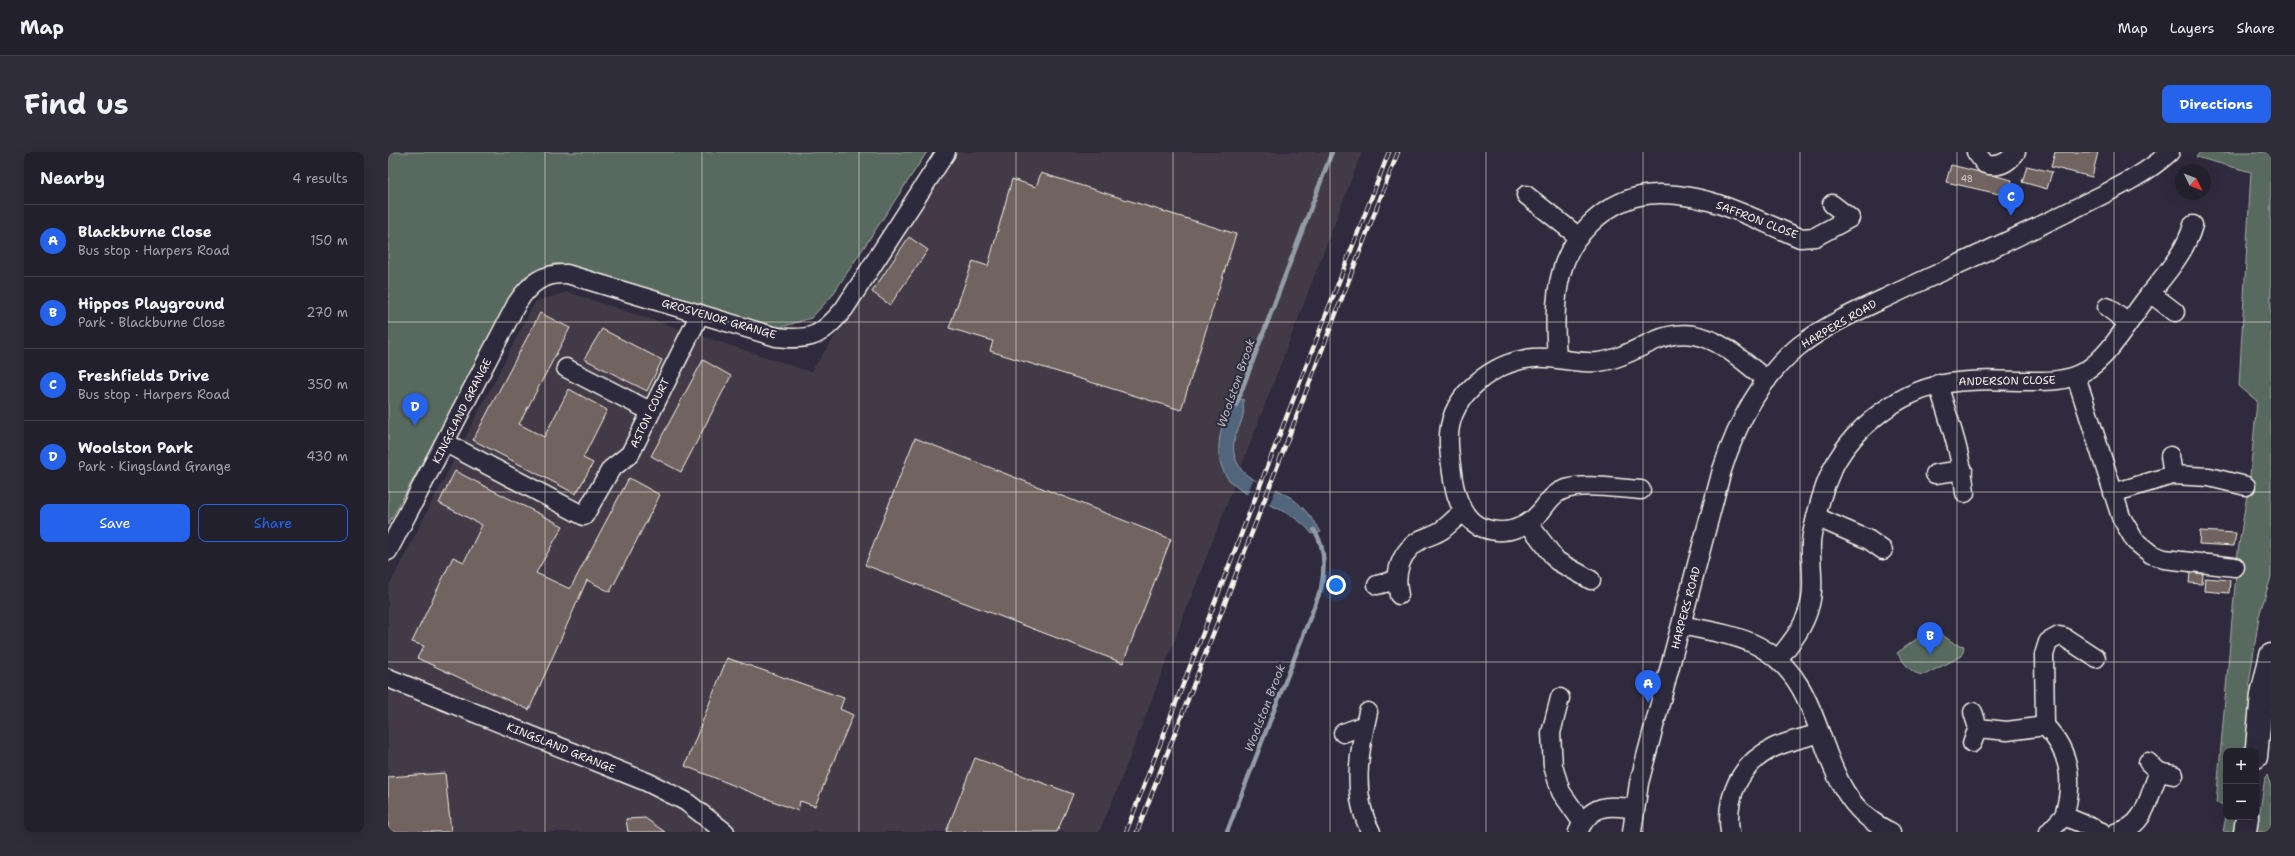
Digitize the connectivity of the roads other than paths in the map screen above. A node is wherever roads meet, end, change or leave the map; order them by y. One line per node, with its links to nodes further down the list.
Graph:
1 (946, 152): 13 (street, GROSVENOR GRANGE)
2 (1976, 152): 3 (street)
3 (2016, 152)
4 (2170, 152): 18 (street, HARPERS ROAD)
5 (1526, 195): 8 (street)
6 (1832, 204): 8 (street, SAFFRON CLOSE)
7 (2194, 225): 10 (street, ANDERSON CLOSE)
8 (1579, 237): 15 (street, SAFFRON CLOSE)
9 (543, 276): 13 (street, GROSVENOR GRANGE); 21 (street, KINGSLAND GRANGE)
10 (2150, 293): 12 (street); 14 (street, ANDERSON CLOSE)
11 (2107, 307): 14 (street)
12 (2175, 312)
13 (700, 314): 20 (street, ASTON COURT)
14 (2128, 323): 17 (street, ANDERSON CLOSE)
15 (1557, 358): 18 (street); 30 (street)
16 (566, 368): 20 (street)
17 (2076, 376): 19 (street, ANDERSON CLOSE); 28 (street)
18 (1766, 380): 38 (street, HARPERS ROAD)
19 (1938, 384): 23 (street); 31 (street, ANDERSON CLOSE)
20 (650, 411): 21 (street, ASTON COURT)
21 (446, 443): 34 (street, KINGSLAND GRANGE)
22 (2170, 456): 25 (street)
23 (1963, 470): 24 (street); 29 (street)
24 (1936, 474)
25 (2173, 475): 26 (street); 28 (street)
26 (2246, 486)
27 (1644, 489): 32 (street)
28 (2113, 493): 35 (street)
29 (1965, 494)
30 (1464, 512): 32 (street); 37 (street)
31 (1816, 518): 33 (street); 41 (street, ANDERSON CLOSE)
32 (1528, 523): 36 (street)
33 (1883, 550)
34 (388, 551)
35 (2234, 567)
36 (1592, 581)
37 (1377, 585)
38 (1682, 625): 41 (street); 50 (street, HARPERS ROAD)
39 (2271, 655): 48 (main road)
40 (2096, 658): 44 (street)
41 (1778, 659): 47 (street)
42 (388, 678): 56 (street, KINGSLAND GRANGE)
43 (1560, 698): 53 (street)
44 (2045, 726): 45 (street); 51 (street)
45 (1974, 728)
46 (1343, 733): 55 (street)
47 (1820, 733): 58 (street); 59 (street)
48 (2257, 748)
49 (2160, 770): 54 (street)
50 (1634, 809): 53 (street); 57 (street, HARPERS ROAD)
51 (2064, 816): 60 (street); 61 (street)
52 (2247, 820): 63 (main road)
53 (1580, 827)
54 (2136, 828): 62 (street)
55 (1368, 831)
56 (725, 832)
57 (1632, 832)
58 (1730, 832)
59 (1891, 832)
60 (2049, 832)
61 (2102, 832)
62 (2117, 832)
63 (2245, 832)

